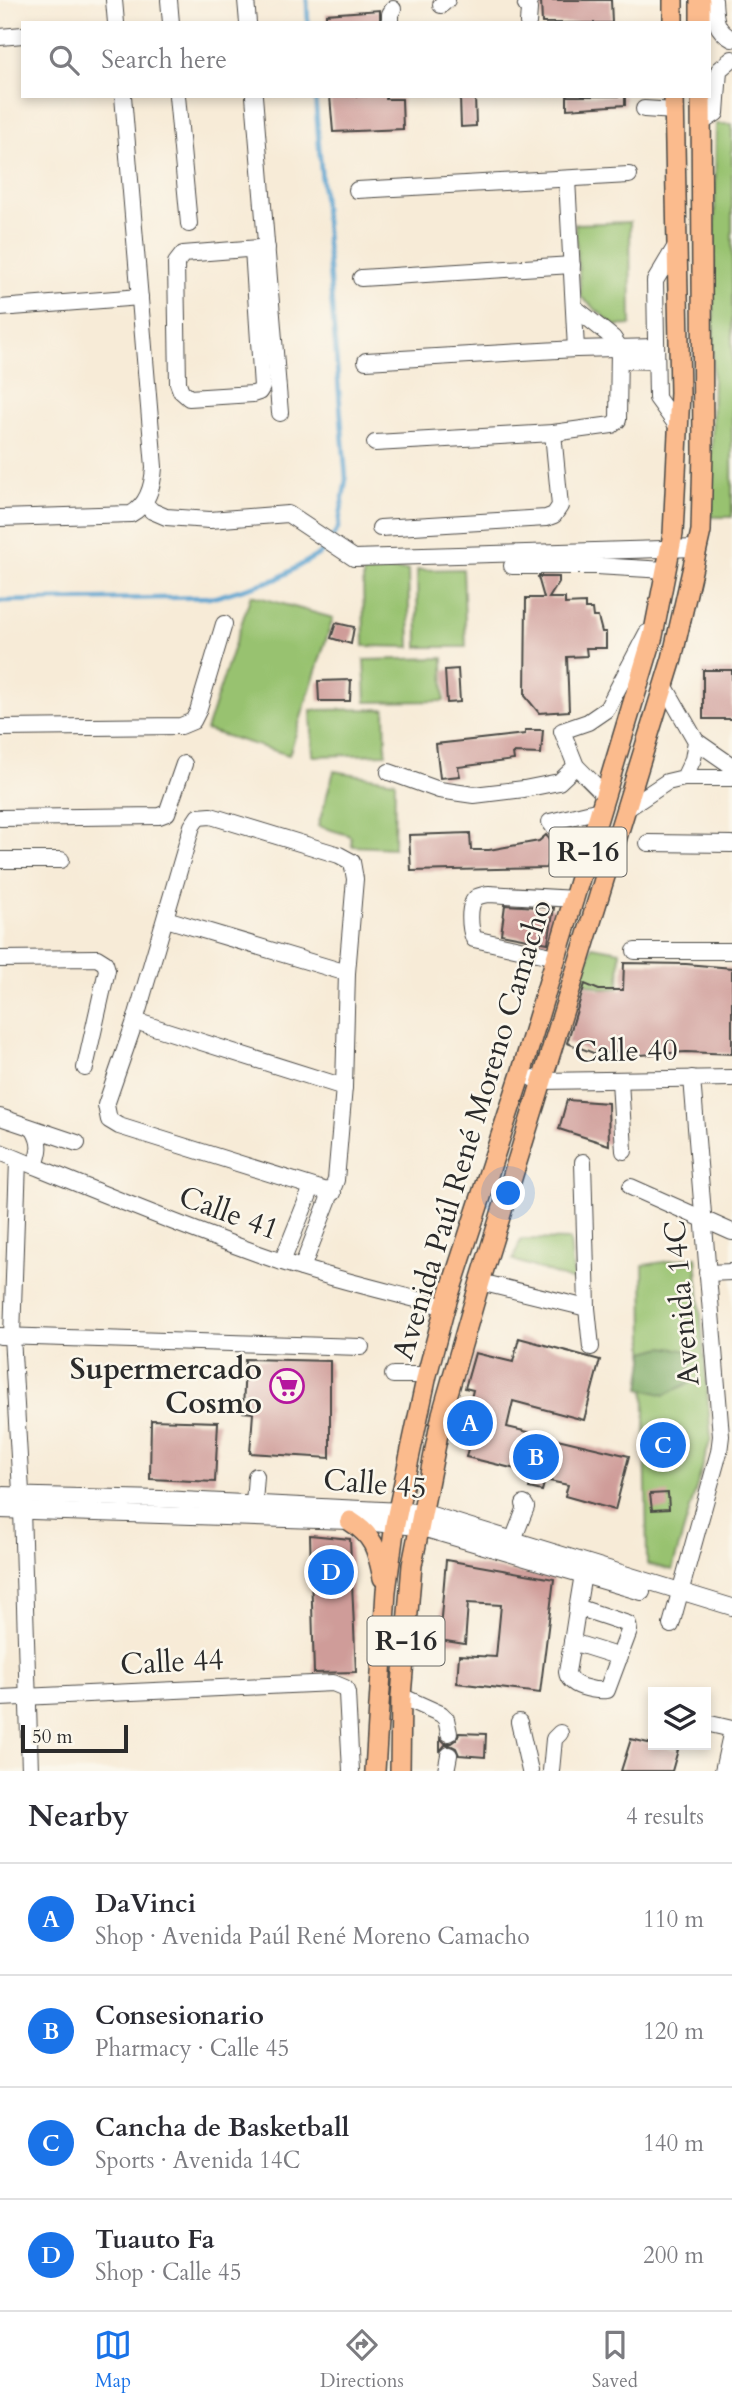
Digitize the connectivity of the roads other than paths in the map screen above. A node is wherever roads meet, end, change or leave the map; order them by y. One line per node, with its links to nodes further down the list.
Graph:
1 (114, 0): 8 (street)
2 (169, 0): 9 (street)
3 (246, 0): 10 (street)
4 (530, 0): 11 (street)
5 (673, 0): 12 (main road)
6 (700, 0): 13 (main road)
7 (714, 0): 16 (street)
8 (116, 21)
9 (171, 21)
10 (248, 21)
11 (528, 21)
12 (673, 21)
13 (701, 21)
14 (21, 35): 15 (street)
15 (0, 37)
16 (732, 38)
17 (732, 58): 24 (street)
18 (123, 98): 33 (street)
19 (177, 98): 28 (street)
20 (254, 98): 30 (street)
21 (701, 98): 24 (main road, Avenida Paúl René Moreno Camacho / R-16)
22 (675, 104): 23 (street); 29 (main road, Avenida Paúl René Moreno Camacho / R-16)
23 (644, 109)
24 (701, 123): 48 (main road, Avenida Paúl René Moreno Camacho / R-16)
25 (629, 175): 26 (street)
26 (567, 179): 27 (street); 31 (street)
27 (357, 190)
28 (189, 224)
29 (677, 244): 38 (street); 41 (main road, Avenida Paúl René Moreno Camacho / R-16)
30 (260, 249): 30 (street); 40 (street)
31 (572, 265): 32 (street); 34 (street)
32 (361, 278)
33 (140, 297): 35 (street); 44 (street)
34 (574, 307): 36 (street); 37 (street)
35 (0, 308)
36 (576, 349): 37 (street); 39 (street)
37 (620, 354): 38 (street); 42 (street)
38 (656, 354): 41 (street)
39 (366, 361)
40 (280, 413)
41 (678, 427): 47 (main road, Avenida Paúl René Moreno Camacho / R-16)
42 (553, 433): 43 (street); 46 (street)
43 (375, 443)
44 (144, 503): 45 (street); 47 (street)
45 (0, 518)
46 (380, 527)
47 (670, 548): 48 (street); 50 (main road, Avenida Paúl René Moreno Camacho / R-16)
48 (697, 548): 53 (main road, Avenida Paúl René Moreno Camacho / R-16)
49 (512, 566): 50 (street)
50 (666, 570): 51 (main road, Avenida Paúl René Moreno Camacho / R-16)
51 (657, 613): 57 (street); 62 (main road, Avenida Paúl René Moreno Camacho / R-16)
52 (224, 624): 54 (street)
53 (664, 685): 55 (street); 63 (main road, Avenida Paúl René Moreno Camacho / R-16)
54 (0, 728)
55 (696, 741): 58 (street); 60 (street)
56 (184, 764): 64 (street)
57 (576, 766): 59 (street); 62 (street)
58 (732, 766)
59 (389, 772)
60 (684, 778): 61 (street); 63 (street)
61 (732, 778)
62 (602, 802): 69 (main road, Avenida Paúl René Moreno Camacho / R-16); 69 (street)
63 (625, 810): 83 (main road, Avenida Paúl René Moreno Camacho / R-16)
64 (0, 818)
65 (648, 843): 66 (street)
66 (732, 844)
67 (0, 860): 68 (street)
68 (61, 860)
69 (585, 861): 70 (main road, Avenida Paúl René Moreno Camacho / R-16)
70 (575, 899): 74 (main road, Avenida Paúl René Moreno Camacho / R-16); 74 (street)
71 (166, 919): 76 (street); 76 (street); 77 (street)
72 (635, 951): 73 (street)
73 (732, 951)
74 (556, 957): 79 (main road, Avenida Paúl René Moreno Camacho / R-16)
75 (0, 959): 78 (street)
76 (347, 973): 84 (street)
77 (135, 1021): 84 (street); 93 (street)
78 (85, 1068)
79 (521, 1074): 83 (street, Calle 40); 102 (main road, Avenida Paúl René Moreno Camacho / R-16)
80 (692, 1078): 81 (street, Calle 40); 82 (street, Calle 40); 100 (street, Avenida 14C)
81 (732, 1078)
82 (620, 1080): 83 (street, Calle 40); 88 (street)
83 (542, 1081): 101 (main road, Avenida Paúl René Moreno Camacho / R-16)
84 (344, 1087): 95 (street)
85 (0, 1118): 86 (street)
86 (34, 1130): 87 (street); 92 (street)
87 (77, 1143)
88 (624, 1151)
89 (0, 1152): 90 (street, Calle 41)
90 (18, 1160): 92 (street, Calle 41); 104 (street)
91 (583, 1162): 103 (street)
92 (35, 1166): 97 (street, Calle 41)
93 (312, 1187): 95 (street); 97 (street)
94 (631, 1187): 96 (street)
95 (333, 1194): 98 (street)
96 (732, 1232)
97 (282, 1262): 98 (street, Calle 41)
98 (302, 1268): 102 (street, Calle 41)
99 (732, 1272): 100 (street)
100 (707, 1273): 123 (street, Avenida 14C)
101 (481, 1282): 103 (street); 109 (main road, Avenida Paúl René Moreno Camacho / R-16)
102 (445, 1307): 108 (main road, Avenida Paúl René Moreno Camacho / R-16)
103 (587, 1308): 106 (street)
104 (6, 1336): 105 (street); 113 (street)
105 (361, 1347)
106 (591, 1347)
107 (393, 1375): 108 (street)
108 (427, 1375): 117 (main road, Avenida Paúl René Moreno Camacho / R-16)
109 (442, 1414): 110 (street); 118 (main road, Avenida Paúl René Moreno Camacho / R-16)
110 (462, 1419)
111 (256, 1476): 114 (street)
112 (0, 1495): 113 (street, Calle 45)
113 (22, 1502): 114 (street, Calle 45); 116 (street, Calle 45); 119 (street, Calle 45); 131 (street)
114 (254, 1503): 117 (street, Calle 45)
115 (524, 1504): 120 (street)
116 (0, 1510)
117 (397, 1517): 118 (street, Calle 45); 119 (street, Calle 45); 122 (main road, Avenida Paúl René Moreno Camacho / R-16)
118 (420, 1520): 120 (street, Calle 45); 121 (street, Calle 45); 130 (main road, Avenida Paúl René Moreno Camacho / R-16)
119 (350, 1521): 122 (main road)
120 (513, 1541): 123 (street, Calle 45)
121 (583, 1575): 123 (street, Calle 45); 124 (street)
122 (386, 1591): 140 (main road, Avenida Paúl René Moreno Camacho / R-16)
123 (678, 1597): 125 (street, Calle 45); 126 (street, Calle 45); 127 (street, Avenida 14C)
124 (578, 1607): 128 (street); 129 (street)
125 (732, 1607)
126 (732, 1619)
127 (670, 1625)
128 (572, 1642): 129 (street); 129 (street)
129 (620, 1657)
130 (401, 1696): 136 (street); 141 (main road, Avenida Paúl René Moreno Camacho / R-16)
131 (27, 1697): 132 (street, Calle 44); 138 (street); 139 (street, Calle 44)
132 (0, 1698)
133 (519, 1721): 142 (street)
134 (711, 1724): 135 (street)
135 (732, 1729): 144 (street)
136 (450, 1733)
137 (559, 1733): 143 (street)
138 (30, 1771)
139 (351, 1771)
140 (375, 1771)
141 (400, 1771)
142 (530, 1771)
143 (551, 1771)
144 (723, 1771)

